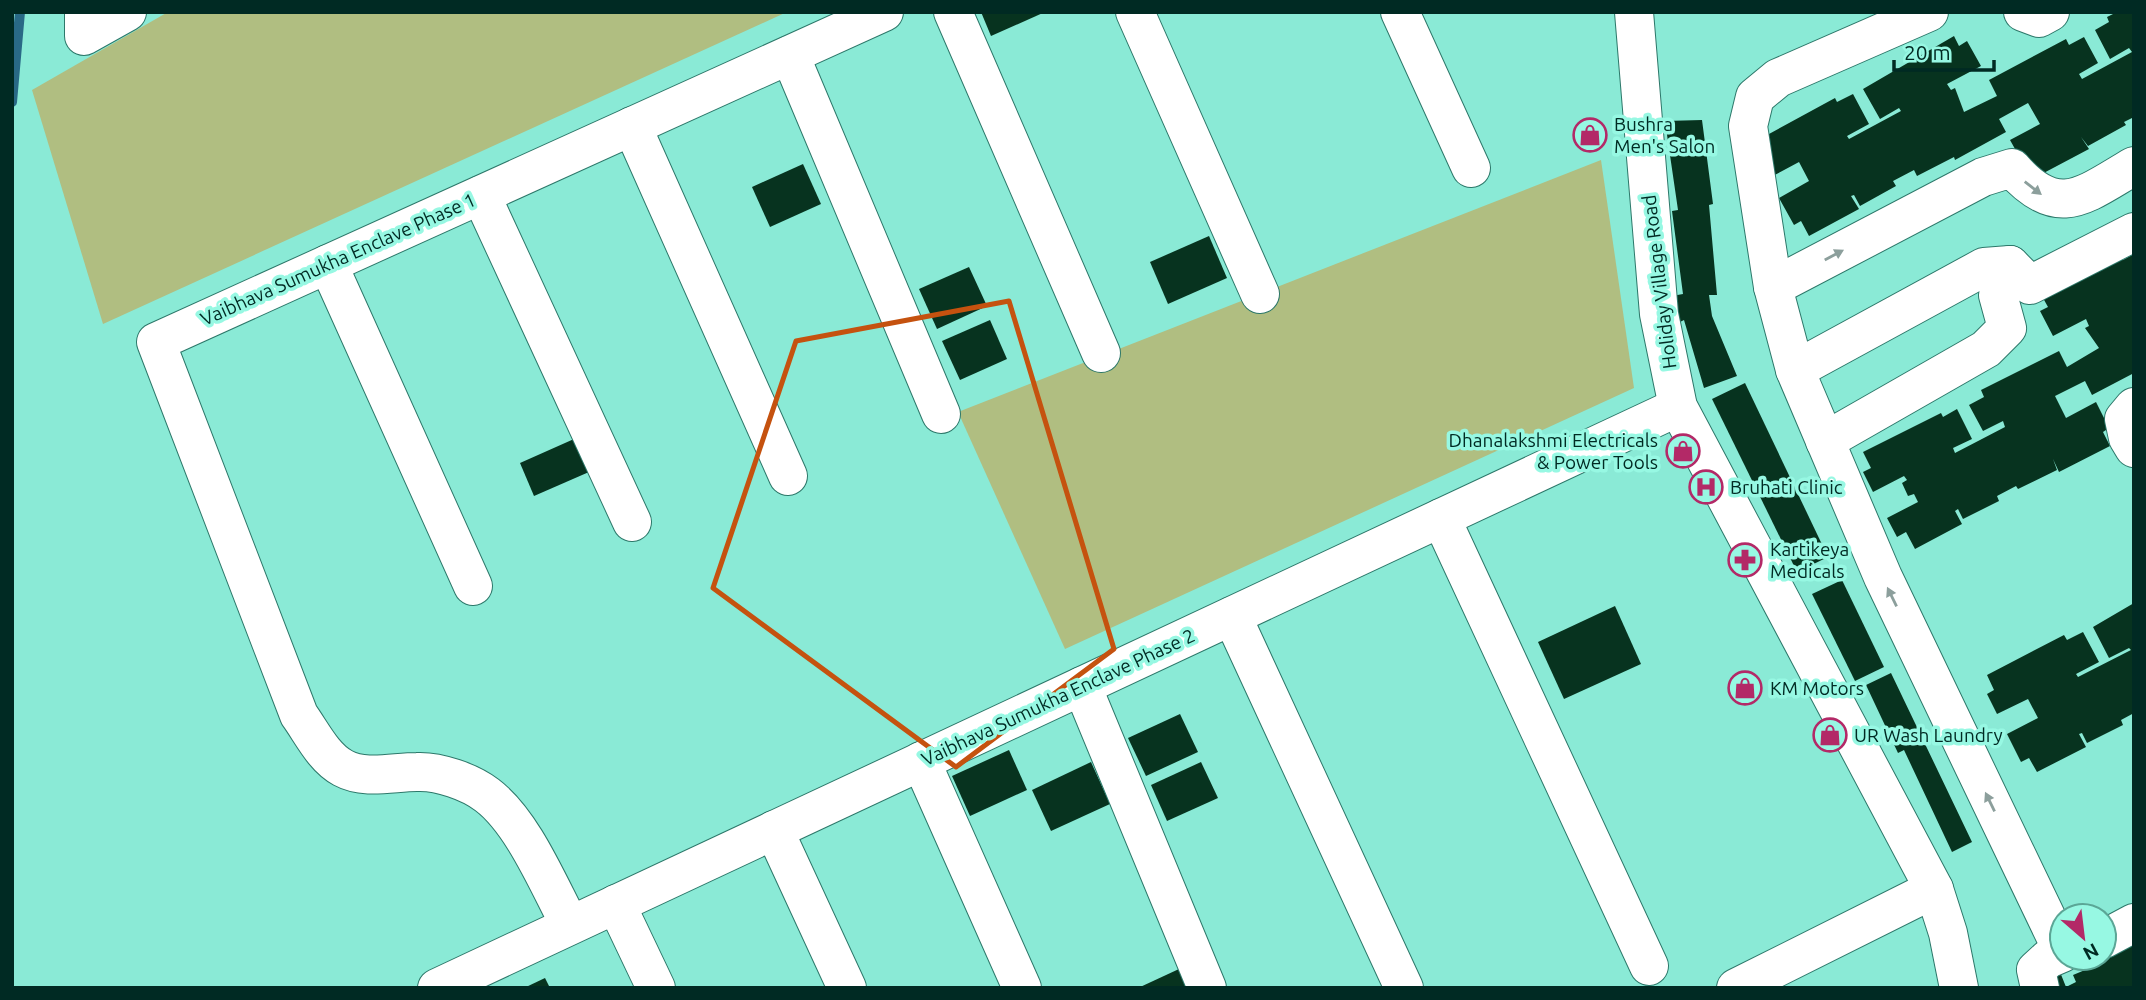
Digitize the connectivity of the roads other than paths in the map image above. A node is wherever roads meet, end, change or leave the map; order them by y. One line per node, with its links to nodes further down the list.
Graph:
1 (84, 12): 2 (street)
2 (127, 12)
3 (884, 12): 11 (street, Vaibhava Sumukha Enclave Phase 1)
4 (953, 12): 21 (street)
5 (1135, 12): 20 (street)
6 (1400, 12): 14 (street)
7 (1634, 12): 23 (street, Holiday Village Road)
8 (1930, 12): 19 (street)
9 (2023, 12): 10 (street)
10 (2050, 12)
11 (790, 55): 12 (street, Vaibhava Sumukha Enclave Phase 1); 25 (street)
12 (632, 126): 15 (street, Vaibhava Sumukha Enclave Phase 1); 28 (street)
13 (2134, 166): 19 (street, one-way to 13)
14 (1471, 168)
15 (481, 195): 17 (street, Vaibhava Sumukha Enclave Phase 1); 30 (street)
16 (2134, 232): 18 (street)
17 (328, 264): 31 (street); 40 (street, Vaibhava Sumukha Enclave Phase 1)
18 (2010, 265): 22 (street); 26 (street)
19 (1773, 287): 22 (street)
20 (1261, 294)
21 (1101, 353)
22 (1795, 370): 26 (street)
23 (1678, 407): 29 (street, Vaibhava Sumukha Enclave Phase 2); 36 (street, Holiday Village Road)
24 (2134, 407): 27 (street)
25 (941, 414)
26 (1825, 441): 38 (street, one-way to 26)
27 (2134, 448)
28 (788, 476)
29 (1441, 518): 32 (street, Vaibhava Sumukha Enclave Phase 2); 43 (street)
30 (632, 522)
31 (473, 586)
32 (1231, 616): 33 (street, Vaibhava Sumukha Enclave Phase 2); 49 (street)
33 (1082, 686): 34 (street, Vaibhava Sumukha Enclave Phase 2); 48 (street)
34 (921, 761): 35 (street, Vaibhava Sumukha Enclave Phase 2); 47 (street)
35 (774, 830): 37 (street, Vaibhava Sumukha Enclave Phase 2); 46 (street)
36 (1934, 888): 50 (street); 51 (street, Holiday Village Road)
37 (616, 904): 40 (street, Vaibhava Sumukha Enclave Phase 2); 45 (street)
38 (2048, 923)
39 (2134, 923): 41 (street)
40 (570, 925): 44 (street, Vaibhava Sumukha Enclave Phase 2)
41 (2118, 932)
42 (2048, 959): 52 (street)
43 (1649, 966)
44 (438, 988)
45 (656, 988)
46 (847, 988)
47 (1021, 988)
48 (1208, 988)
49 (1405, 988)
50 (1736, 988)
51 (1959, 988)
52 (2040, 988)

